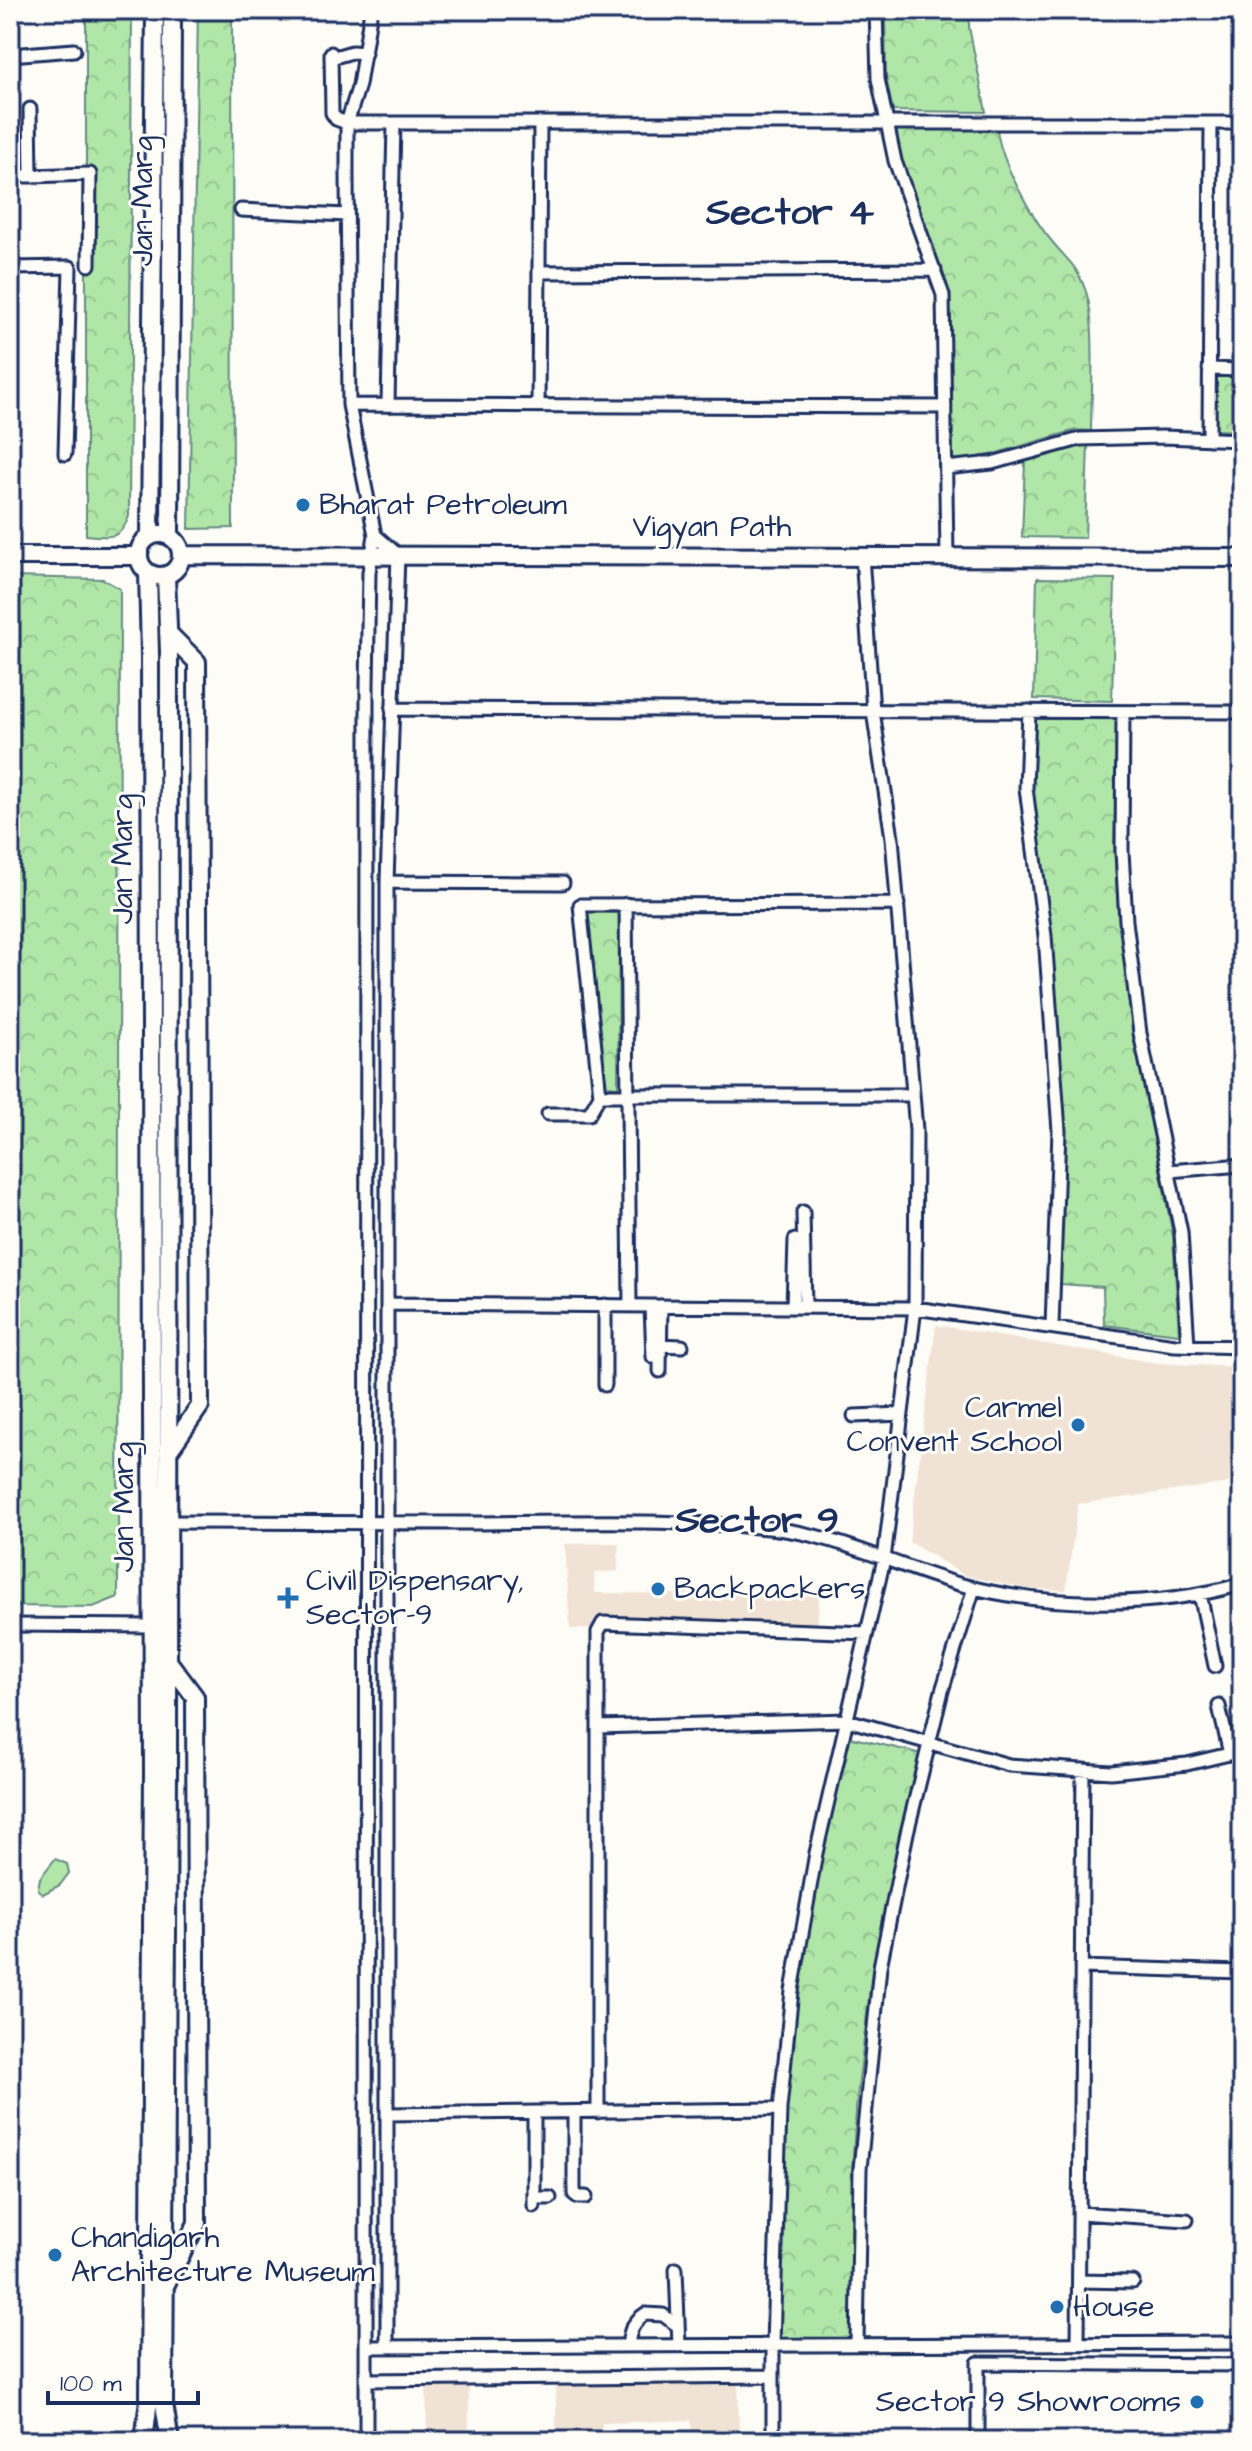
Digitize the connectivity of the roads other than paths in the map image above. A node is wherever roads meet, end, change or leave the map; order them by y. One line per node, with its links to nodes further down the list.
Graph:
1 (155, 10): 34 (main road, Jan Marg)
2 (172, 10): 35 (main road, Jan Marg)
3 (371, 10): 6 (street)
4 (876, 10): 12 (street)
5 (74, 50): 7 (street)
6 (365, 53): 9 (street); 9 (street)
7 (10, 55)
8 (30, 109): 16 (street)
9 (347, 123): 10 (street); 18 (street)
10 (394, 123): 11 (street); 25 (street)
11 (540, 123): 12 (street); 22 (street)
12 (887, 123): 13 (street); 21 (street)
13 (1211, 123): 14 (street); 23 (street)
14 (1242, 123)
15 (10, 176): 16 (street)
16 (31, 176): 19 (street)
17 (241, 210): 18 (street)
18 (347, 215): 26 (street)
19 (70, 267): 20 (street); 31 (street)
20 (10, 268)
21 (935, 270): 22 (street); 28 (street)
22 (539, 272): 27 (street)
23 (1209, 369): 24 (street); 29 (street)
24 (1242, 370)
25 (388, 404): 26 (street); 27 (street)
26 (349, 405): 33 (street)
27 (538, 405): 28 (street)
28 (945, 407): 32 (street)
29 (1209, 439): 30 (street); 32 (street)
30 (1242, 440)
31 (65, 454)
32 (946, 468): 42 (street)
33 (375, 535): 36 (street); 38 (street)
34 (150, 536): 35 (main road); 40 (main road)
35 (170, 536): 37 (main road)
36 (371, 554): 37 (main road, Vigyan Path); 38 (main road, Vigyan Path); 80 (street)
37 (181, 555): 45 (main road)
38 (398, 555): 41 (main road, Vigyan Path); 47 (street)
39 (10, 556): 40 (main road)
40 (138, 556): 44 (main road)
41 (862, 556): 42 (main road, Vigyan Path); 48 (street)
42 (947, 556): 43 (main road, Vigyan Path)
43 (1242, 558)
44 (148, 573): 45 (main road); 79 (main road, Jan Marg)
45 (166, 576): 46 (main road, Jan Marg)
46 (168, 633): 78 (main road, Jan Marg); 78 (main road)
47 (392, 709): 48 (street); 52 (street)
48 (873, 711): 49 (street); 55 (street)
49 (1029, 711): 50 (street); 70 (street)
50 (1123, 712): 51 (street); 61 (street)
51 (1242, 712)
52 (387, 882): 53 (street); 64 (street)
53 (563, 883)
54 (626, 904): 55 (street); 56 (street); 58 (street)
55 (898, 904): 57 (street)
56 (600, 1095): 58 (street); 59 (street)
57 (913, 1095): 58 (street); 69 (street)
58 (629, 1096): 66 (street)
59 (548, 1114)
60 (1242, 1165): 61 (street)
61 (1169, 1171): 72 (street)
62 (803, 1212): 68 (street)
63 (795, 1240): 68 (street)
64 (387, 1304): 65 (street); 81 (street)
65 (605, 1305): 66 (street); 75 (street)
66 (630, 1306): 67 (street)
67 (656, 1306): 68 (street); 71 (street); 71 (street)
68 (799, 1307): 69 (street)
69 (915, 1308): 70 (street); 76 (street)
70 (1052, 1326): 72 (street)
71 (660, 1345): 73 (street)
72 (1188, 1345): 74 (street)
73 (682, 1346)
74 (1242, 1347)
75 (605, 1385)
76 (902, 1414): 77 (street); 82 (street)
77 (854, 1416)
78 (168, 1452): 79 (main road, Jan Marg)
79 (160, 1522): 80 (street); 87 (main road, Jan Marg)
80 (367, 1523): 81 (street); 119 (street)
81 (387, 1523): 82 (street); 103 (street)
82 (884, 1559): 84 (street); 88 (street)
83 (1242, 1584): 85 (street)
84 (974, 1588): 85 (street); 94 (street)
85 (1200, 1594): 90 (street)
86 (10, 1625): 87 (street)
87 (160, 1626): 89 (main road, Jan Marg); 124 (main road, Jan Marg)
88 (867, 1633): 92 (street); 93 (street)
89 (168, 1661): 111 (main road, Jan Marg); 111 (main road)
90 (1215, 1666)
91 (1219, 1706): 95 (street)
92 (847, 1720): 93 (street); 94 (street); 99 (street)
93 (598, 1727): 101 (street)
94 (929, 1745): 96 (street); 116 (street)
95 (1236, 1752): 96 (street)
96 (1083, 1770): 97 (street)
97 (1081, 1967): 98 (street); 106 (street)
98 (1242, 1972)
99 (780, 2109): 101 (street); 115 (street)
100 (574, 2112): 101 (street); 102 (street); 104 (street)
101 (598, 2112)
102 (534, 2113): 103 (street); 105 (street)
103 (387, 2114): 120 (street)
104 (586, 2197)
105 (550, 2198)
106 (1079, 2213): 107 (street); 109 (street)
107 (1187, 2220)
108 (676, 2269): 112 (street)
109 (1079, 2281): 110 (street); 113 (street)
110 (1133, 2282)
111 (165, 2286): 125 (main road, Jan Marg)
112 (678, 2326): 117 (street); 118 (street)
113 (1078, 2343): 114 (street); 116 (street)
114 (1242, 2343)
115 (773, 2345): 116 (street); 118 (street); 122 (street)
116 (857, 2345)
117 (629, 2346): 118 (street); 120 (street)
118 (679, 2346)
119 (366, 2347): 120 (street); 123 (street)
120 (387, 2347)
121 (1242, 2365): 128 (street)
122 (773, 2376): 123 (street); 127 (street)
123 (366, 2380): 126 (street)
124 (144, 2441)
125 (170, 2441)
126 (366, 2441)
127 (773, 2441)
128 (978, 2441)

